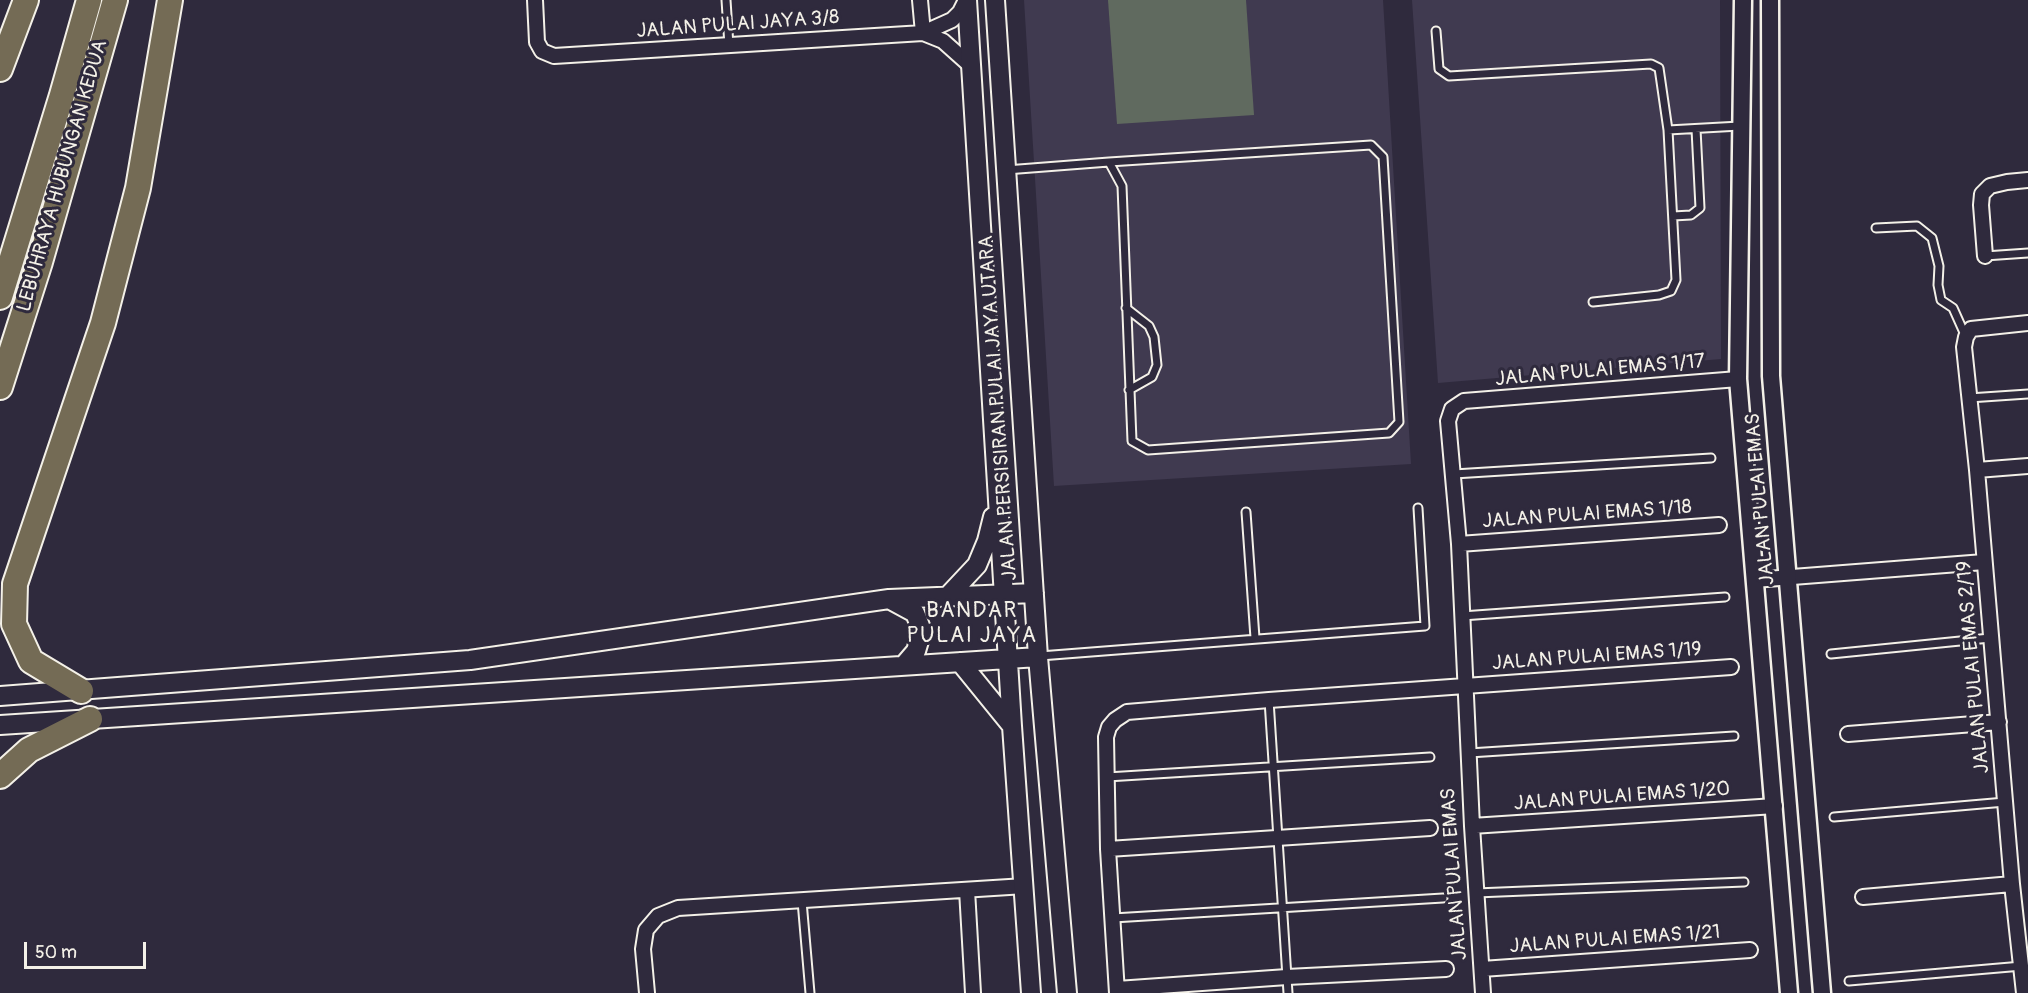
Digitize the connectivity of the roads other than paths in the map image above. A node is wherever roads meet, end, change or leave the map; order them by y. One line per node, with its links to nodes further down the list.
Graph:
1 (26, 0): 16 (highway)
2 (89, 0): 27 (highway, LEBUHRAYA HUBUNGAN KEDUA)
3 (115, 0): 33 (highway, LEBUHRAYA HUBUNGAN KEDUA)
4 (170, 0): 65 (highway)
5 (535, 0): 14 (street, JALAN PULAI JAYA 3/8)
6 (726, 0): 14 (lane)
7 (920, 0): 13 (street)
8 (967, 0): 13 (street); 15 (main road, JALAN PERSISIRAN PULAI JAYA UTARA)
9 (994, 0): 21 (main road, JALAN PERSISIRAN PULAI JAYA UTARA)
10 (1743, 0): 17 (street, JALAN PULAI EMAS)
11 (1770, 0): 48 (street, JALAN PULAI EMAS)
12 (1436, 31): 19 (lane)
13 (923, 33): 14 (street, JALAN PULAI JAYA 3/8); 15 (street)
14 (729, 46)
15 (971, 66): 42 (main road, JALAN PERSISIRAN PULAI JAYA UTARA)
16 (0, 69)
17 (1743, 126): 18 (lane); 32 (street, JALAN PULAI EMAS)
18 (1696, 129): 19 (lane); 23 (lane)
19 (1668, 130): 23 (lane)
20 (1109, 162): 21 (lane); 29 (lane); 34 (lane)
21 (1006, 170): 50 (main road, JALAN PERSISIRAN PULAI JAYA UTARA)
22 (2028, 180): 26 (street)
23 (1673, 216): 28 (lane)
24 (1876, 228): 31 (lane)
25 (2028, 253): 26 (lane)
26 (1985, 256)
27 (0, 297)
28 (1593, 302)
29 (1126, 308): 34 (lane); 34 (lane)
30 (2028, 323): 31 (street)
31 (1966, 337): 36 (street, JALAN PULAI EMAS 2/19)
32 (1738, 379): 37 (street, JALAN PULAI EMAS 1/17); 49 (street, JALAN PULAI EMAS)
33 (0, 387)
34 (1129, 390)
35 (2028, 394): 36 (lane)
36 (1969, 398): 40 (street, JALAN PULAI EMAS 2/19)
37 (1464, 401): 41 (street, JALAN PULAI EMAS)
38 (1711, 458): 41 (lane)
39 (2028, 466): 40 (street)
40 (1977, 470): 47 (street, JALAN PULAI EMAS 2/19)
41 (1454, 474): 46 (street, JALAN PULAI EMAS)
42 (997, 497): 51 (main road, JALAN PERSISIRAN PULAI JAYA UTARA); 52 (main road)
43 (1418, 508): 56 (lane)
44 (1246, 513): 56 (lane)
45 (1719, 525): 46 (street, JALAN PULAI EMAS 1/18)
46 (1459, 544): 55 (street, JALAN PULAI EMAS)
47 (1984, 562): 48 (street); 57 (street, JALAN PULAI EMAS 2/19)
48 (1789, 578): 49 (street); 112 (street, JALAN PULAI EMAS)
49 (1754, 580): 81 (street, JALAN PULAI EMAS)
50 (1034, 593): 51 (main road); 59 (main road, JALAN PERSISIRAN PULAI JAYA UTARA)
51 (1004, 595): 52 (main road); 60 (main road, JALAN PERSISIRAN PULAI JAYA UTARA)
52 (947, 597): 54 (main road)
53 (1725, 597): 55 (lane)
54 (889, 599): 62 (main road); 65 (main road)
55 (1462, 616): 64 (street, JALAN PULAI EMAS)
56 (1255, 638): 59 (lane)
57 (1990, 638): 58 (lane); 69 (street, JALAN PULAI EMAS 2/19)
58 (1831, 654)
59 (1038, 657): 60 (main road); 108 (main road, JALAN PERSISIRAN PULAI JAYA UTARA)
60 (1008, 658): 61 (main road); 71 (main road, JALAN PERSISIRAN PULAI JAYA UTARA)
61 (960, 662): 62 (main road); 71 (main road)
62 (904, 665): 68 (main road)
63 (1731, 667): 64 (street, JALAN PULAI EMAS 1/19)
64 (1465, 686): 67 (street, JALAN PULAI EMAS 1/19); 75 (street, JALAN PULAI EMAS)
65 (81, 691): 66 (main road)
66 (0, 696)
67 (1269, 700): 72 (street, JALAN PULAI EMAS 1/19); 77 (lane)
68 (90, 719): 70 (main road); 78 (highway)
69 (1999, 722): 73 (street); 80 (street, JALAN PULAI EMAS 2/19)
70 (0, 725)
71 (1012, 726): 89 (main road, JALAN PERSISIRAN PULAI JAYA UTARA)
72 (1109, 727): 79 (street, JALAN PULAI EMAS)
73 (1848, 734)
74 (1734, 736): 75 (lane)
75 (1469, 753): 83 (street, JALAN PULAI EMAS)
76 (1430, 757): 77 (lane)
77 (1272, 766): 79 (lane); 85 (lane)
78 (0, 776)
79 (1107, 777): 86 (street, JALAN PULAI EMAS)
80 (2005, 802): 82 (lane); 88 (street, JALAN PULAI EMAS 2/19)
81 (1775, 806): 83 (street, JALAN PULAI EMAS 1/20); 111 (street, JALAN PULAI EMAS)
82 (1834, 818)
83 (1472, 826): 91 (street, JALAN PULAI EMAS)
84 (1430, 828): 85 (street, JALAN PULAI EMAS)
85 (1277, 838): 86 (street, JALAN PULAI EMAS); 95 (lane)
86 (1108, 849): 96 (street, JALAN PULAI EMAS)
87 (1744, 882): 91 (lane)
88 (2012, 885): 92 (street); 98 (street, JALAN PULAI EMAS 2/19)
89 (1025, 886): 90 (street); 107 (main road, JALAN PERSISIRAN PULAI JAYA UTARA)
90 (966, 890): 94 (street); 106 (street)
91 (1476, 893): 100 (street, JALAN PULAI EMAS)
92 (1863, 897)
93 (1443, 898): 95 (lane)
94 (802, 901): 104 (street); 105 (lane)
95 (1282, 908): 96 (lane); 101 (lane)
96 (1113, 918): 103 (street, JALAN PULAI EMAS)
97 (1750, 950): 100 (street, JALAN PULAI EMAS 1/21)
98 (2022, 966): 102 (lane); 113 (street, JALAN PULAI EMAS 2/19)
99 (1446, 969): 101 (street, JALAN PULAI EMAS)
100 (1482, 969): 110 (street, JALAN PULAI EMAS)
101 (1287, 977): 103 (street, JALAN PULAI EMAS); 109 (lane)
102 (1849, 981)
103 (1117, 991)
104 (647, 993)
105 (810, 993)
106 (973, 993)
107 (1031, 993)
108 (1067, 993)
109 (1288, 993)
110 (1483, 993)
111 (1789, 993)
112 (1822, 993)
113 (2024, 993)

